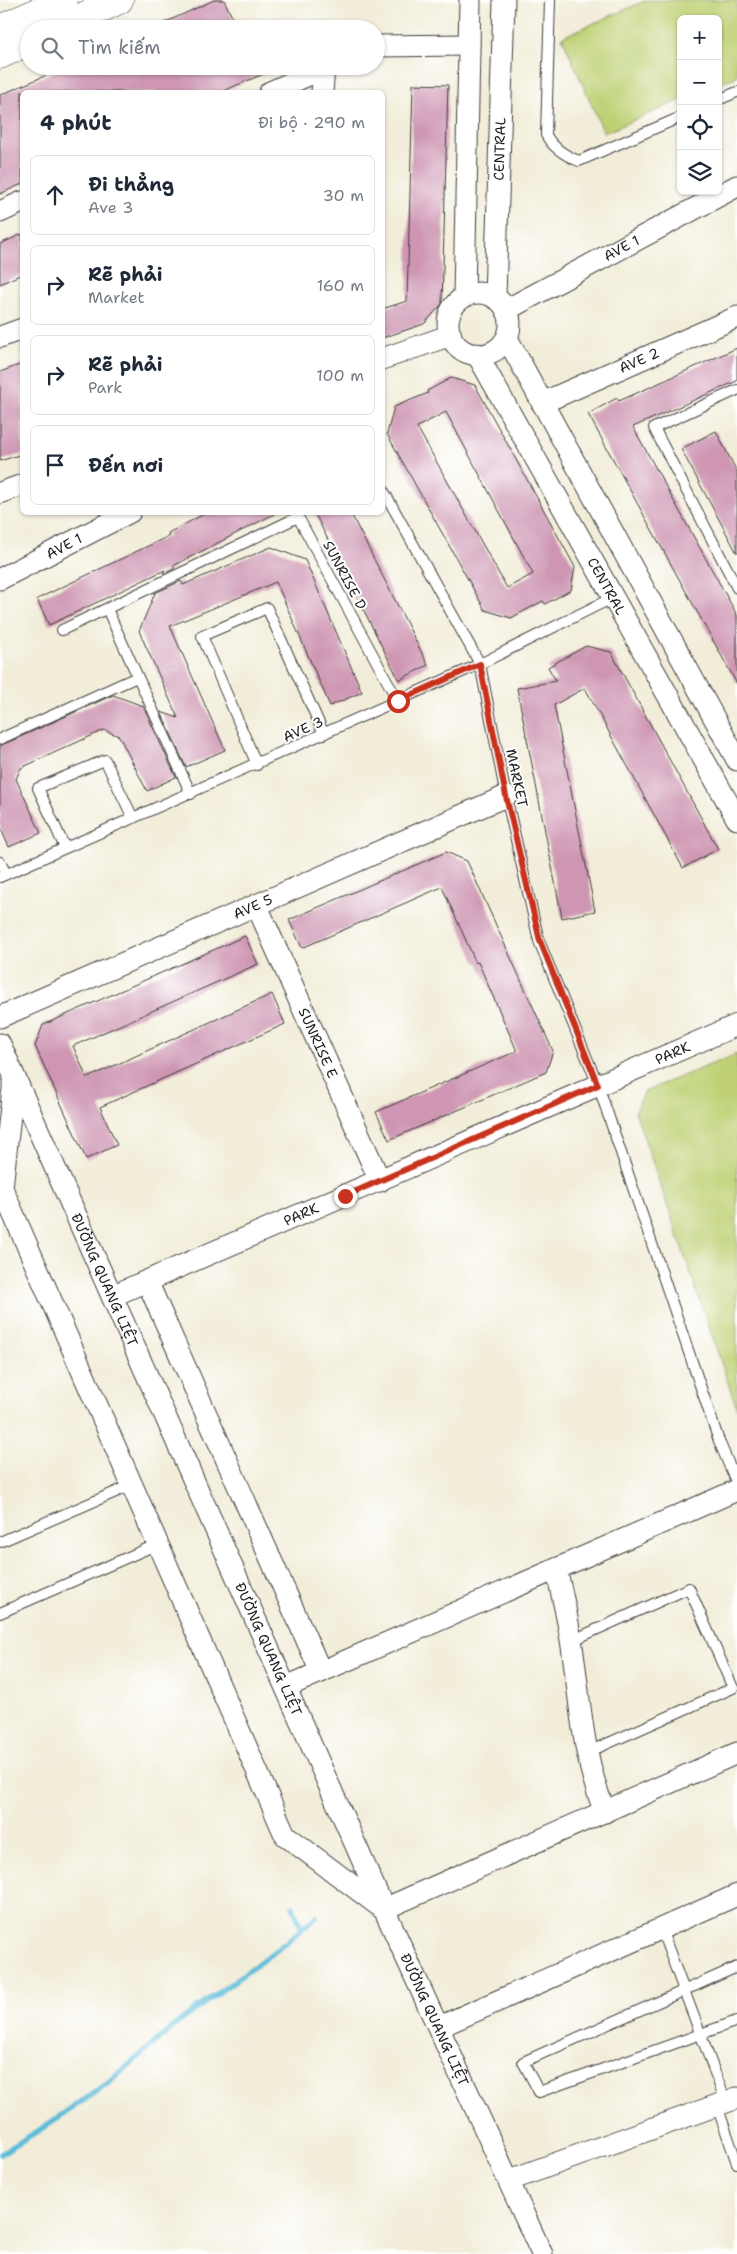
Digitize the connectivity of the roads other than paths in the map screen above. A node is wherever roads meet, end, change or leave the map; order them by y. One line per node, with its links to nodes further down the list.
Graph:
1 (64, 0): 7 (main road)
2 (119, 0): 6 (main road)
3 (470, 0): 8 (street)
4 (504, 0): 23 (street, CENTRAL)
5 (550, 0): 18 (lane)
6 (76, 20)
7 (0, 29)
8 (469, 45): 10 (street); 22 (street)
9 (20, 46): 11 (main road)
10 (385, 46)
11 (0, 55)
12 (309, 75): 14 (street)
13 (325, 75): 15 (street)
14 (275, 90)
15 (322, 90)
16 (737, 92): 17 (lane)
17 (722, 98)
18 (677, 119)
19 (737, 186): 23 (street, AVE 1)
20 (20, 203): 21 (street)
21 (0, 212)
22 (464, 297): 23 (street); 26 (street)
23 (501, 304): 28 (street)
24 (737, 317): 32 (street, AVE 2)
25 (20, 330): 27 (street)
26 (451, 335): 29 (street); 30 (street)
27 (0, 337)
28 (507, 338): 29 (street); 32 (street)
29 (477, 354): 39 (street, CENTRAL)
30 (392, 356)
31 (737, 390): 38 (lane)
32 (542, 403): 47 (street)
33 (20, 486): 34 (street)
34 (0, 493)
35 (385, 493): 42 (lane, MARKET)
36 (124, 515): 37 (street, AVE 1)
37 (0, 579)
38 (737, 588)
39 (614, 597): 42 (lane, AVE 3); 52 (street, CENTRAL)
40 (107, 609): 41 (lane, SUNRISE D); 43 (lane); 44 (lane, SUNRISE D)
41 (62, 630)
42 (480, 664): 44 (lane, AVE 3); 50 (lane, MARKET)
43 (138, 677): 46 (lane); 49 (lane)
44 (398, 701): 45 (lane, AVE 3)
45 (324, 734): 48 (lane, AVE 3); 48 (lane)
46 (0, 739)
47 (737, 760)
48 (257, 764): 49 (lane, AVE 3)
49 (191, 794): 51 (lane, AVE 3)
50 (506, 796): 56 (street, AVE 5); 61 (lane, MARKET)
51 (133, 818): 53 (lane, AVE 3); 53 (lane)
52 (737, 819)
53 (65, 848): 55 (lane, AVE 3)
54 (0, 862): 55 (lane)
55 (3, 875)
56 (257, 906): 57 (street, AVE 5); 62 (street, SUNRISE E)
57 (0, 1016)
58 (737, 1025): 61 (street, PARK)
59 (0, 1044): 60 (street, ĐƯỜNG QUANG LIỆT)
60 (14, 1077): 64 (street, ĐƯỜNG QUANG LIỆT); 66 (street)
61 (598, 1085): 62 (street, PARK); 65 (lane, MARKET)
62 (380, 1180): 63 (street, PARK)
63 (147, 1281): 64 (street, PARK); 73 (street)
64 (112, 1296): 74 (street, ĐƯỜNG QUANG LIỆT)
65 (737, 1484)
66 (132, 1485): 68 (lane); 69 (street)
67 (737, 1490): 70 (street)
68 (0, 1542)
69 (158, 1544): 71 (lane); 79 (street)
70 (556, 1569): 72 (street); 73 (street)
71 (0, 1613)
72 (571, 1641): 75 (street); 75 (lane)
73 (321, 1672): 74 (street)
74 (286, 1687): 79 (street, ĐƯỜNG QUANG LIỆT)
75 (586, 1753): 77 (street)
76 (737, 1753): 77 (street)
77 (605, 1812): 79 (street)
78 (737, 1895): 80 (street)
79 (384, 1909): 84 (street, ĐƯỜNG QUANG LIỆT)
80 (661, 1929): 82 (lane); 84 (street)
81 (737, 1968): 82 (lane)
82 (684, 1990): 85 (lane); 85 (lane)
83 (737, 2021): 85 (lane)
84 (439, 2027): 88 (street, ĐƯỜNG QUANG LIỆT)
85 (701, 2034): 86 (lane)
86 (727, 2102): 87 (lane); 88 (street)
87 (737, 2163)
88 (510, 2180): 89 (street, ĐƯỜNG QUANG LIỆT)
89 (542, 2254)

